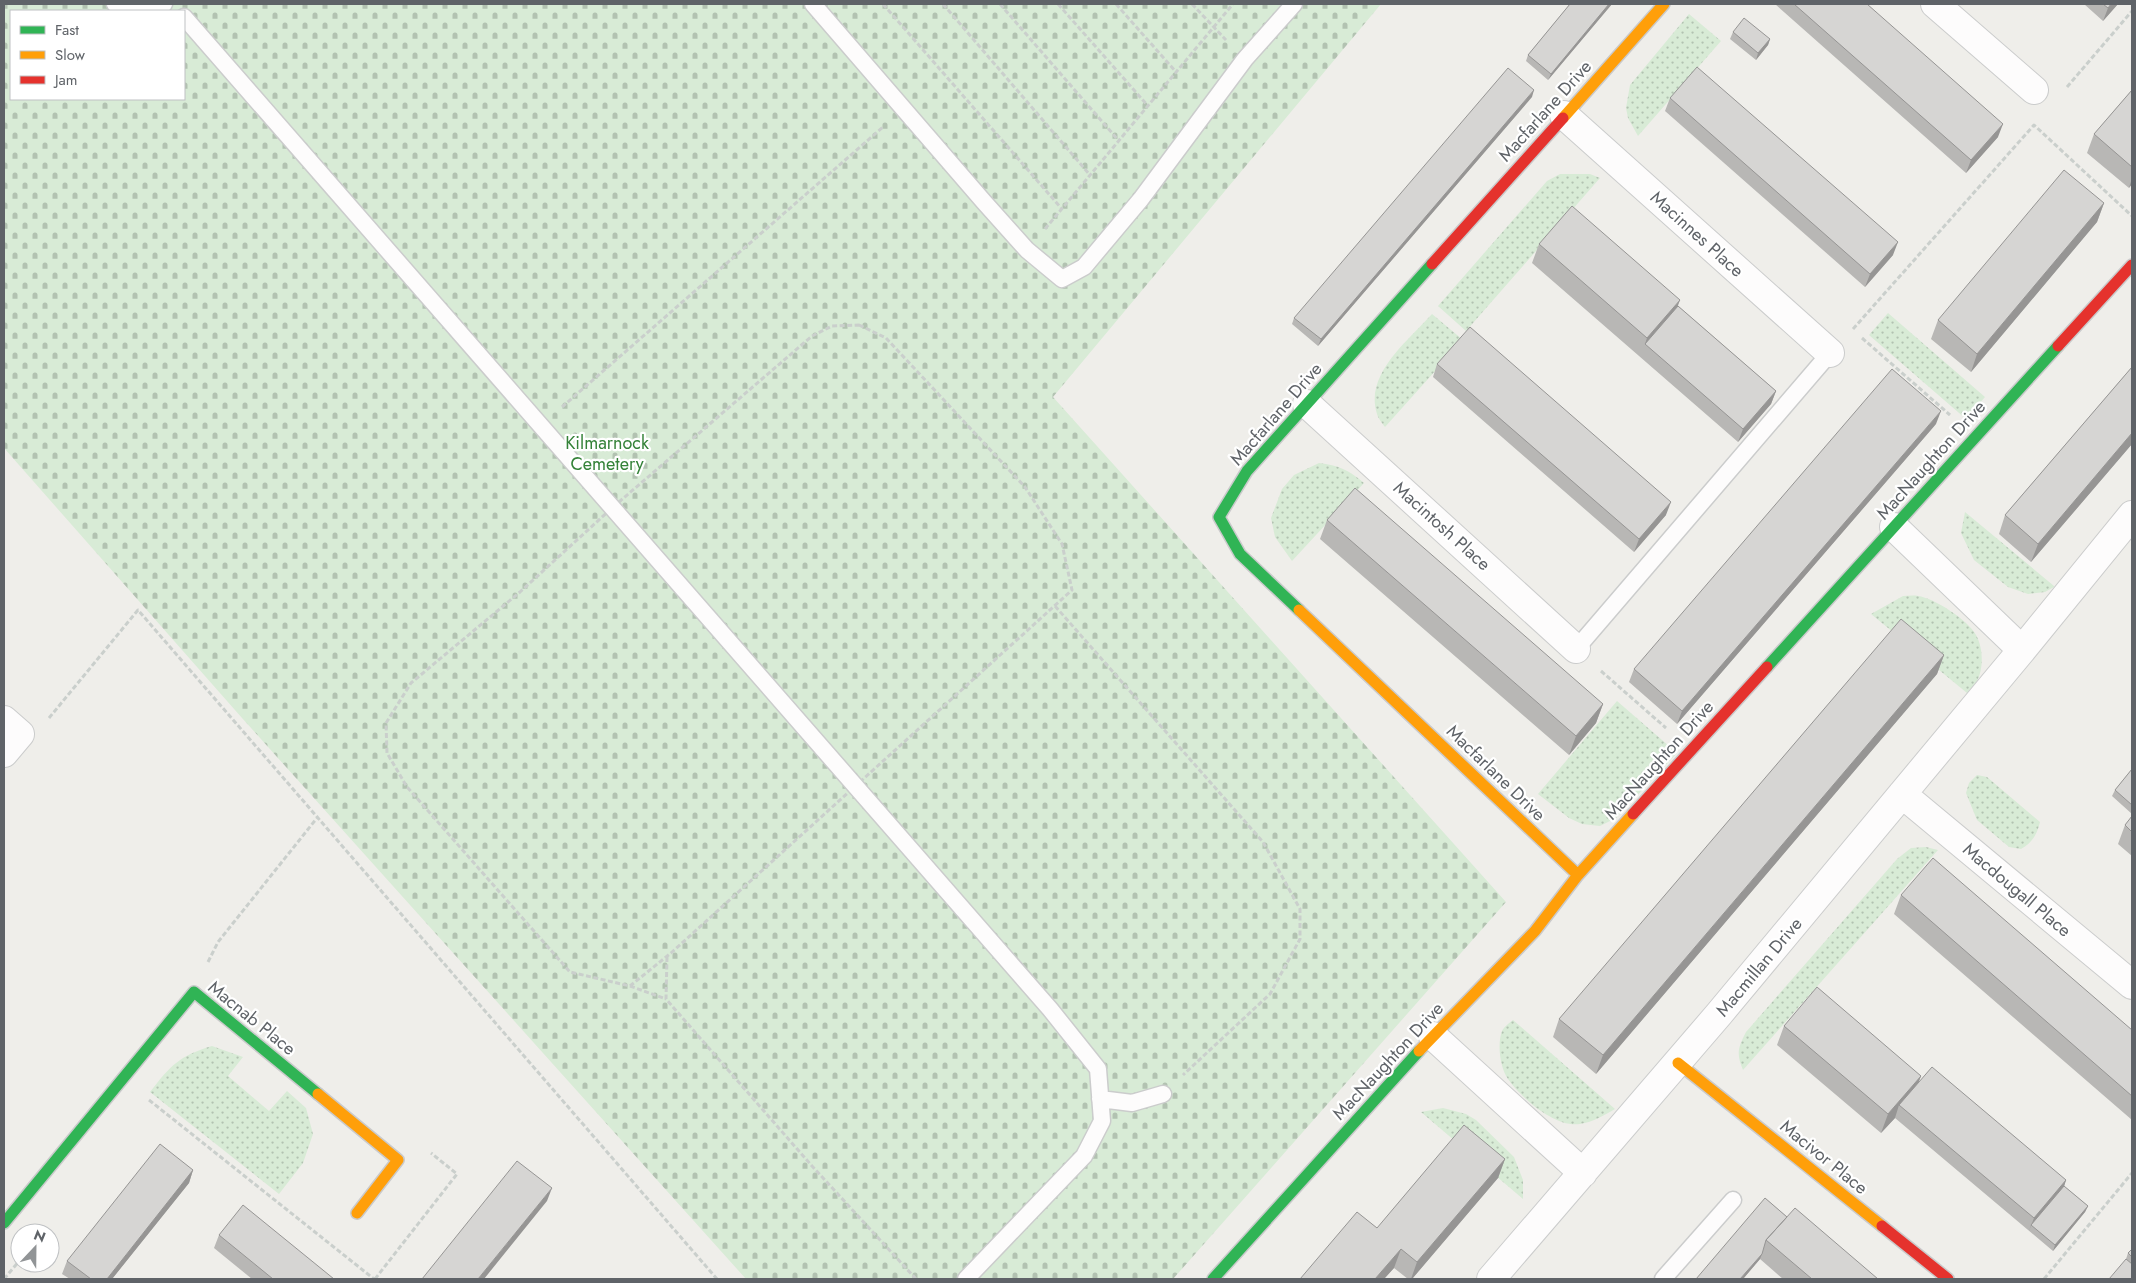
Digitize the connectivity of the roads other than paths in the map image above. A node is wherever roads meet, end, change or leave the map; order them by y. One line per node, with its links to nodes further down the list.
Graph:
1 (115, 4): 7 (lane)
2 (164, 4): 8 (lane)
3 (813, 4): 4 (lane)
4 (1294, 4)
5 (1664, 4): 11 (street, Macfarlane Drive)
6 (1935, 4): 10 (street)
7 (127, 10)
8 (148, 10)
9 (185, 18): 25 (lane)
10 (2034, 90)
11 (1564, 115): 13 (street, Macinnes Place); 14 (street, Macfarlane Drive)
12 (2132, 264): 16 (street, MacNaughton Drive)
13 (1830, 353): 17 (lane)
14 (1307, 404): 17 (street, Macintosh Place); 20 (street, Macfarlane Drive)
15 (2130, 523): 18 (street, Macmillan Drive)
16 (1894, 527): 18 (street); 20 (street, MacNaughton Drive)
17 (1576, 648)
18 (2022, 650): 19 (street, Macmillan Drive)
19 (1902, 794): 21 (street, Macdougall Place); 23 (street, Macmillan Drive)
20 (1578, 875): 22 (street, MacNaughton Drive)
21 (2132, 986)
22 (1433, 1036): 26 (street); 31 (street, MacNaughton Drive)
23 (1678, 1063): 26 (street, Macmillan Drive); 34 (street, Macivor Place)
24 (1163, 1094): 25 (lane)
25 (1100, 1099): 30 (lane)
26 (1583, 1173): 32 (street, Macmillan Drive)
27 (1733, 1200): 33 (lane)
28 (357, 1213): 29 (street, Macnab Place)
29 (4, 1223)
30 (966, 1279)
31 (1213, 1279)
32 (1491, 1279)
33 (1663, 1279)
34 (1948, 1279)

